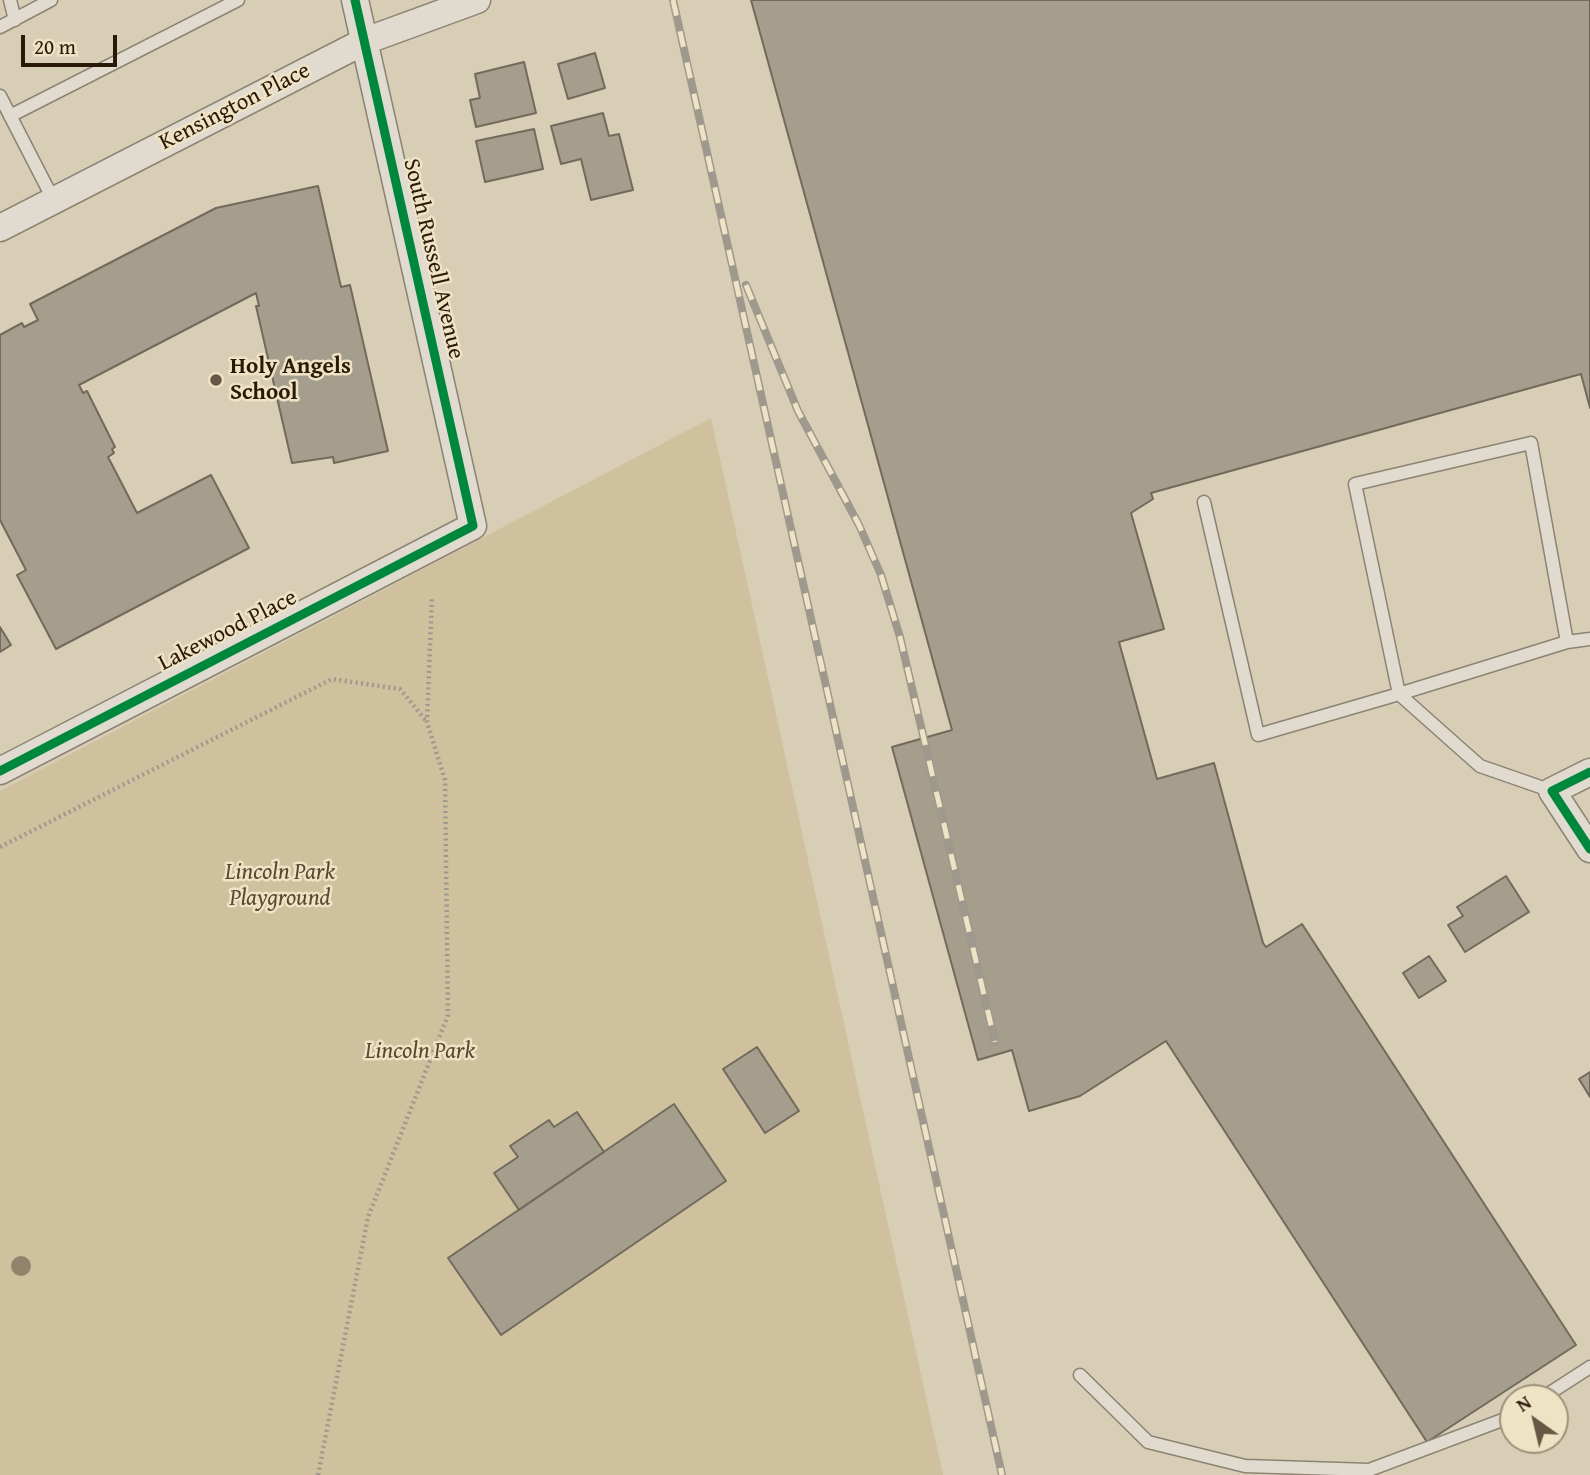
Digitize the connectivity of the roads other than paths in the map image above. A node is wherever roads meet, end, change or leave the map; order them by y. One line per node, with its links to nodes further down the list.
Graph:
1 (10, 0): 6 (lane)
2 (51, 0): 6 (lane)
3 (238, 0): 10 (lane)
4 (355, 0): 8 (street, South Russell Avenue)
5 (477, 0): 8 (street, Kensington Place)
6 (15, 20): 7 (lane)
7 (0, 27)
8 (365, 41): 11 (street, Kensington Place); 14 (street, South Russell Avenue)
9 (0, 96): 10 (lane)
10 (10, 116): 11 (lane)
11 (54, 201): 12 (street, Kensington Place)
12 (0, 228)
13 (1204, 502): 17 (lane)
14 (473, 526): 18 (street, Lakewood Place)
15 (1590, 639): 16 (lane)
16 (1567, 642): 17 (lane); 17 (lane)
17 (1399, 694): 20 (lane)
18 (0, 771)
19 (1590, 772): 20 (street)
20 (1552, 791): 21 (street)
21 (1590, 849)
22 (1590, 1367): 24 (lane)
23 (1080, 1375): 25 (lane)
24 (1564, 1384)
25 (1499, 1421)

